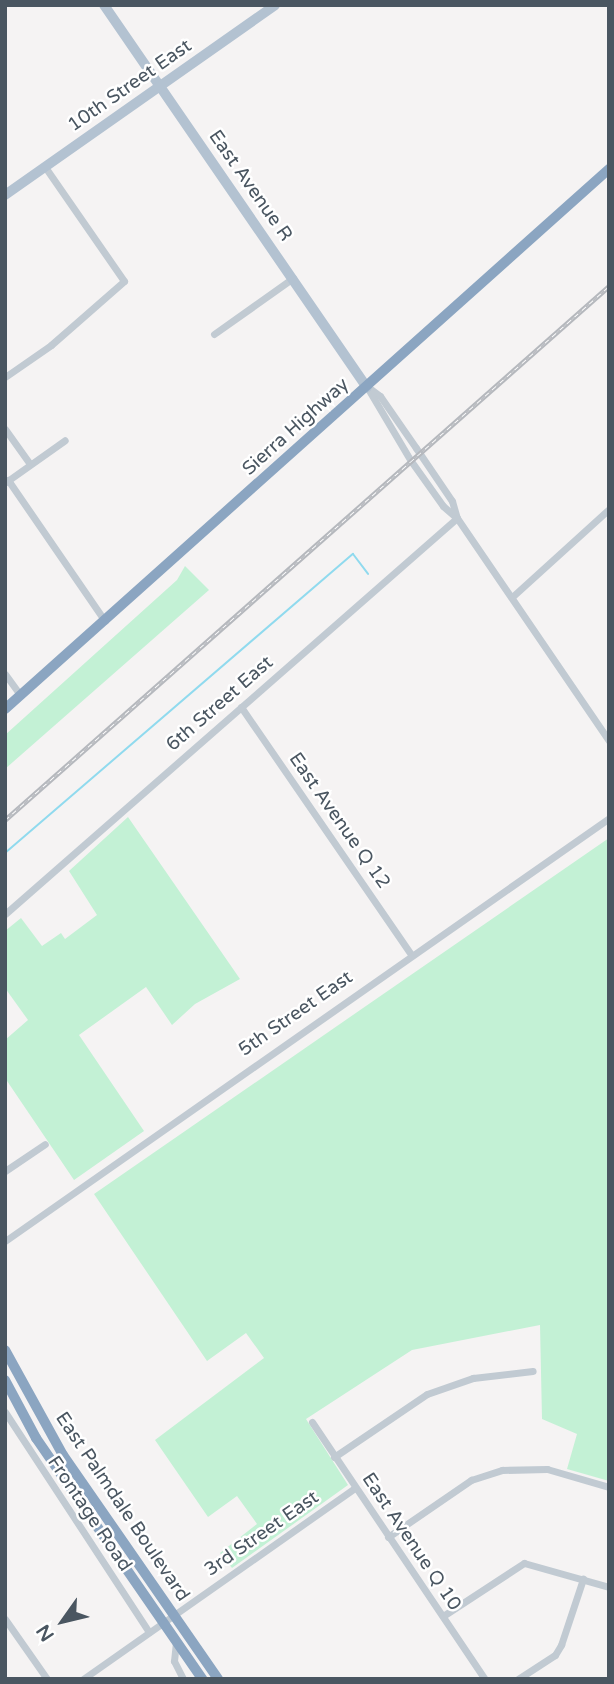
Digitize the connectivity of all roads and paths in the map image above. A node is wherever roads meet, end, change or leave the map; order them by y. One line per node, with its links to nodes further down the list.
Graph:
1 (104, 5): 3 (main road, East Avenue R)
2 (275, 5): 3 (main road, 10th Street East)
3 (159, 87): 4 (main road, 10th Street East); 7 (main road, East Avenue R)
4 (45, 167): 6 (main road, 10th Street East); 9 (street)
5 (609, 169): 10 (highway, Sierra Highway)
6 (5, 195)
7 (293, 278): 8 (street); 10 (main road, East Avenue R)
8 (214, 334)
9 (5, 377)
10 (367, 387): 16 (street, East Avenue R); 18 (highway, Sierra Highway)
11 (5, 429): 13 (street)
12 (65, 440): 13 (street)
13 (30, 464): 14 (street)
14 (6, 481): 18 (street)
15 (609, 509): 17 (street)
16 (457, 518): 17 (street, East Avenue R); 21 (street, 6th Street East)
17 (512, 597): 23 (street, East Avenue R)
18 (105, 621): 20 (highway, Sierra Highway)
19 (5, 674): 20 (street)
20 (20, 695): 22 (highway, Sierra Highway)
21 (241, 707): 25 (street, 6th Street East); 26 (street, East Avenue Q 12)
22 (5, 709)
23 (609, 741)
24 (609, 818): 26 (street, 5th Street East)
25 (5, 914)
26 (411, 954): 29 (street, 5th Street East)
27 (46, 1144): 28 (street)
28 (6, 1169)
29 (5, 1241)
30 (5, 1350): 41 (highway, East Palmdale Boulevard)
31 (533, 1371): 35 (street)
32 (5, 1380): 44 (highway, East Palmdale Boulevard)
33 (5, 1412): 45 (street, Frontage Road)
34 (312, 1422): 35 (street, East Avenue Q 10)
35 (334, 1457): 37 (street, East Avenue Q 10)
36 (609, 1487): 38 (street)
37 (355, 1488): 38 (street, East Avenue Q 10); 41 (street, 3rd Street East)
38 (388, 1537): 42 (street, East Avenue Q 10)
39 (583, 1579): 40 (street); 42 (street); 53 (street)
40 (609, 1587)
41 (173, 1615): 44 (street, 3rd Street East); 51 (highway, East Palmdale Boulevard)
42 (443, 1616): 52 (street, East Avenue Q 10)
43 (6, 1621): 47 (street)
44 (163, 1622): 45 (street, 3rd Street East); 46 (highway, East Palmdale Boulevard)
45 (149, 1632): 48 (street, 3rd Street East)
46 (177, 1642): 49 (street); 50 (highway, East Palmdale Boulevard)
47 (47, 1679)
48 (83, 1679)
49 (183, 1679)
50 (202, 1679)
51 (218, 1679)
52 (485, 1679)
53 (518, 1679)

